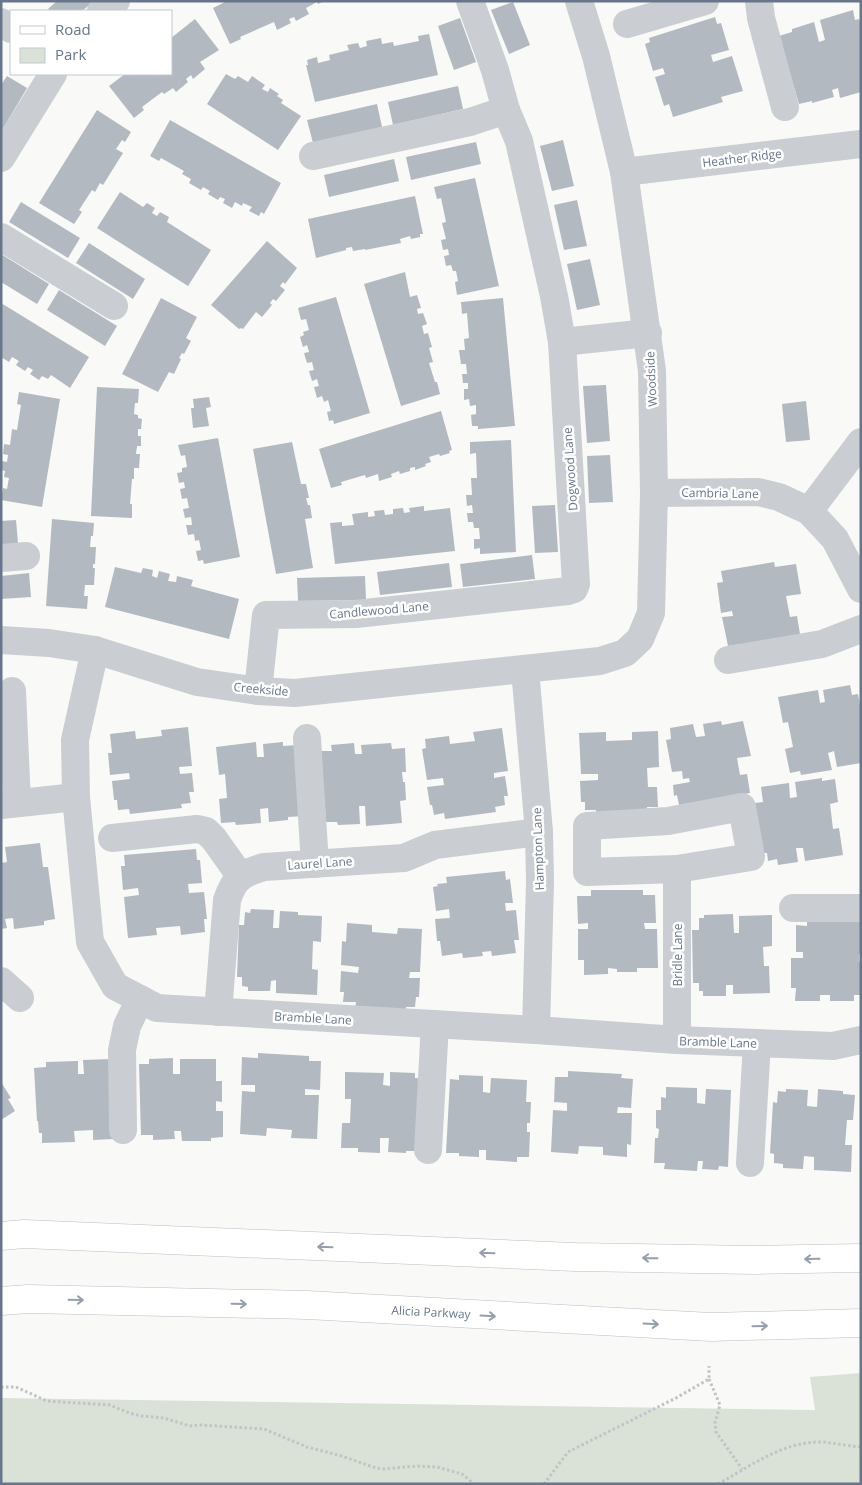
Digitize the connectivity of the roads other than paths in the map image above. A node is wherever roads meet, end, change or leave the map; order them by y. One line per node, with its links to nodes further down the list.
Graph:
1 (116, 1): 6 (street)
2 (470, 1): 10 (street, Dogwood Lane)
3 (579, 1): 14 (street, Woodside)
4 (705, 1): 7 (street)
5 (759, 1): 9 (street)
6 (102, 10)
7 (627, 24)
8 (52, 75): 13 (street)
9 (785, 107)
10 (506, 110): 12 (street); 18 (street, Dogwood Lane)
11 (861, 144): 14 (street, Heather Ridge)
12 (312, 156)
13 (1, 158)
14 (624, 172): 17 (street, Woodside)
15 (1, 237): 16 (street)
16 (114, 306)
17 (648, 333): 18 (street); 20 (street, Woodside)
18 (562, 342): 23 (street, Dogwood Lane)
19 (860, 446): 21 (street)
20 (654, 493): 21 (street, Cambria Lane); 28 (street, Woodside)
21 (809, 511): 22 (street, Cambria Lane)
22 (861, 590)
23 (568, 591): 30 (street, Candlewood Lane)
24 (861, 629): 27 (street)
25 (1, 640): 26 (street, Creekside)
26 (95, 650): 30 (street, Creekside); 32 (street, Bramble Lane)
27 (728, 660)
28 (524, 669): 30 (street, Creekside); 34 (street, Hampton Lane)
29 (12, 691): 33 (street)
30 (258, 691)
31 (307, 738): 36 (street)
32 (76, 797): 33 (street); 41 (street, Bramble Lane)
33 (9, 804)
34 (539, 832): 36 (street, Laurel Lane); 44 (street, Hampton Lane)
35 (112, 838): 38 (street)
36 (316, 864): 38 (street, Laurel Lane)
37 (677, 869): 37 (street); 45 (street, Bridle Lane)
38 (241, 877): 42 (street)
39 (793, 908): 40 (street)
40 (861, 908)
41 (140, 999): 42 (street, Bramble Lane); 48 (street)
42 (218, 1012): 43 (street, Bramble Lane)
43 (435, 1024): 44 (street, Bramble Lane); 49 (street)
44 (536, 1030): 45 (street, Bramble Lane)
45 (677, 1040): 47 (street, Bramble Lane)
46 (861, 1040): 47 (street, Bramble Lane)
47 (757, 1044): 50 (street)
48 (123, 1130)
49 (428, 1150)
50 (750, 1163)
51 (1, 1236): 52 (main road, one-way to 51)
52 (861, 1258)
53 (1, 1301): 54 (main road, Alicia Parkway, one-way to 54)
54 (861, 1323)

